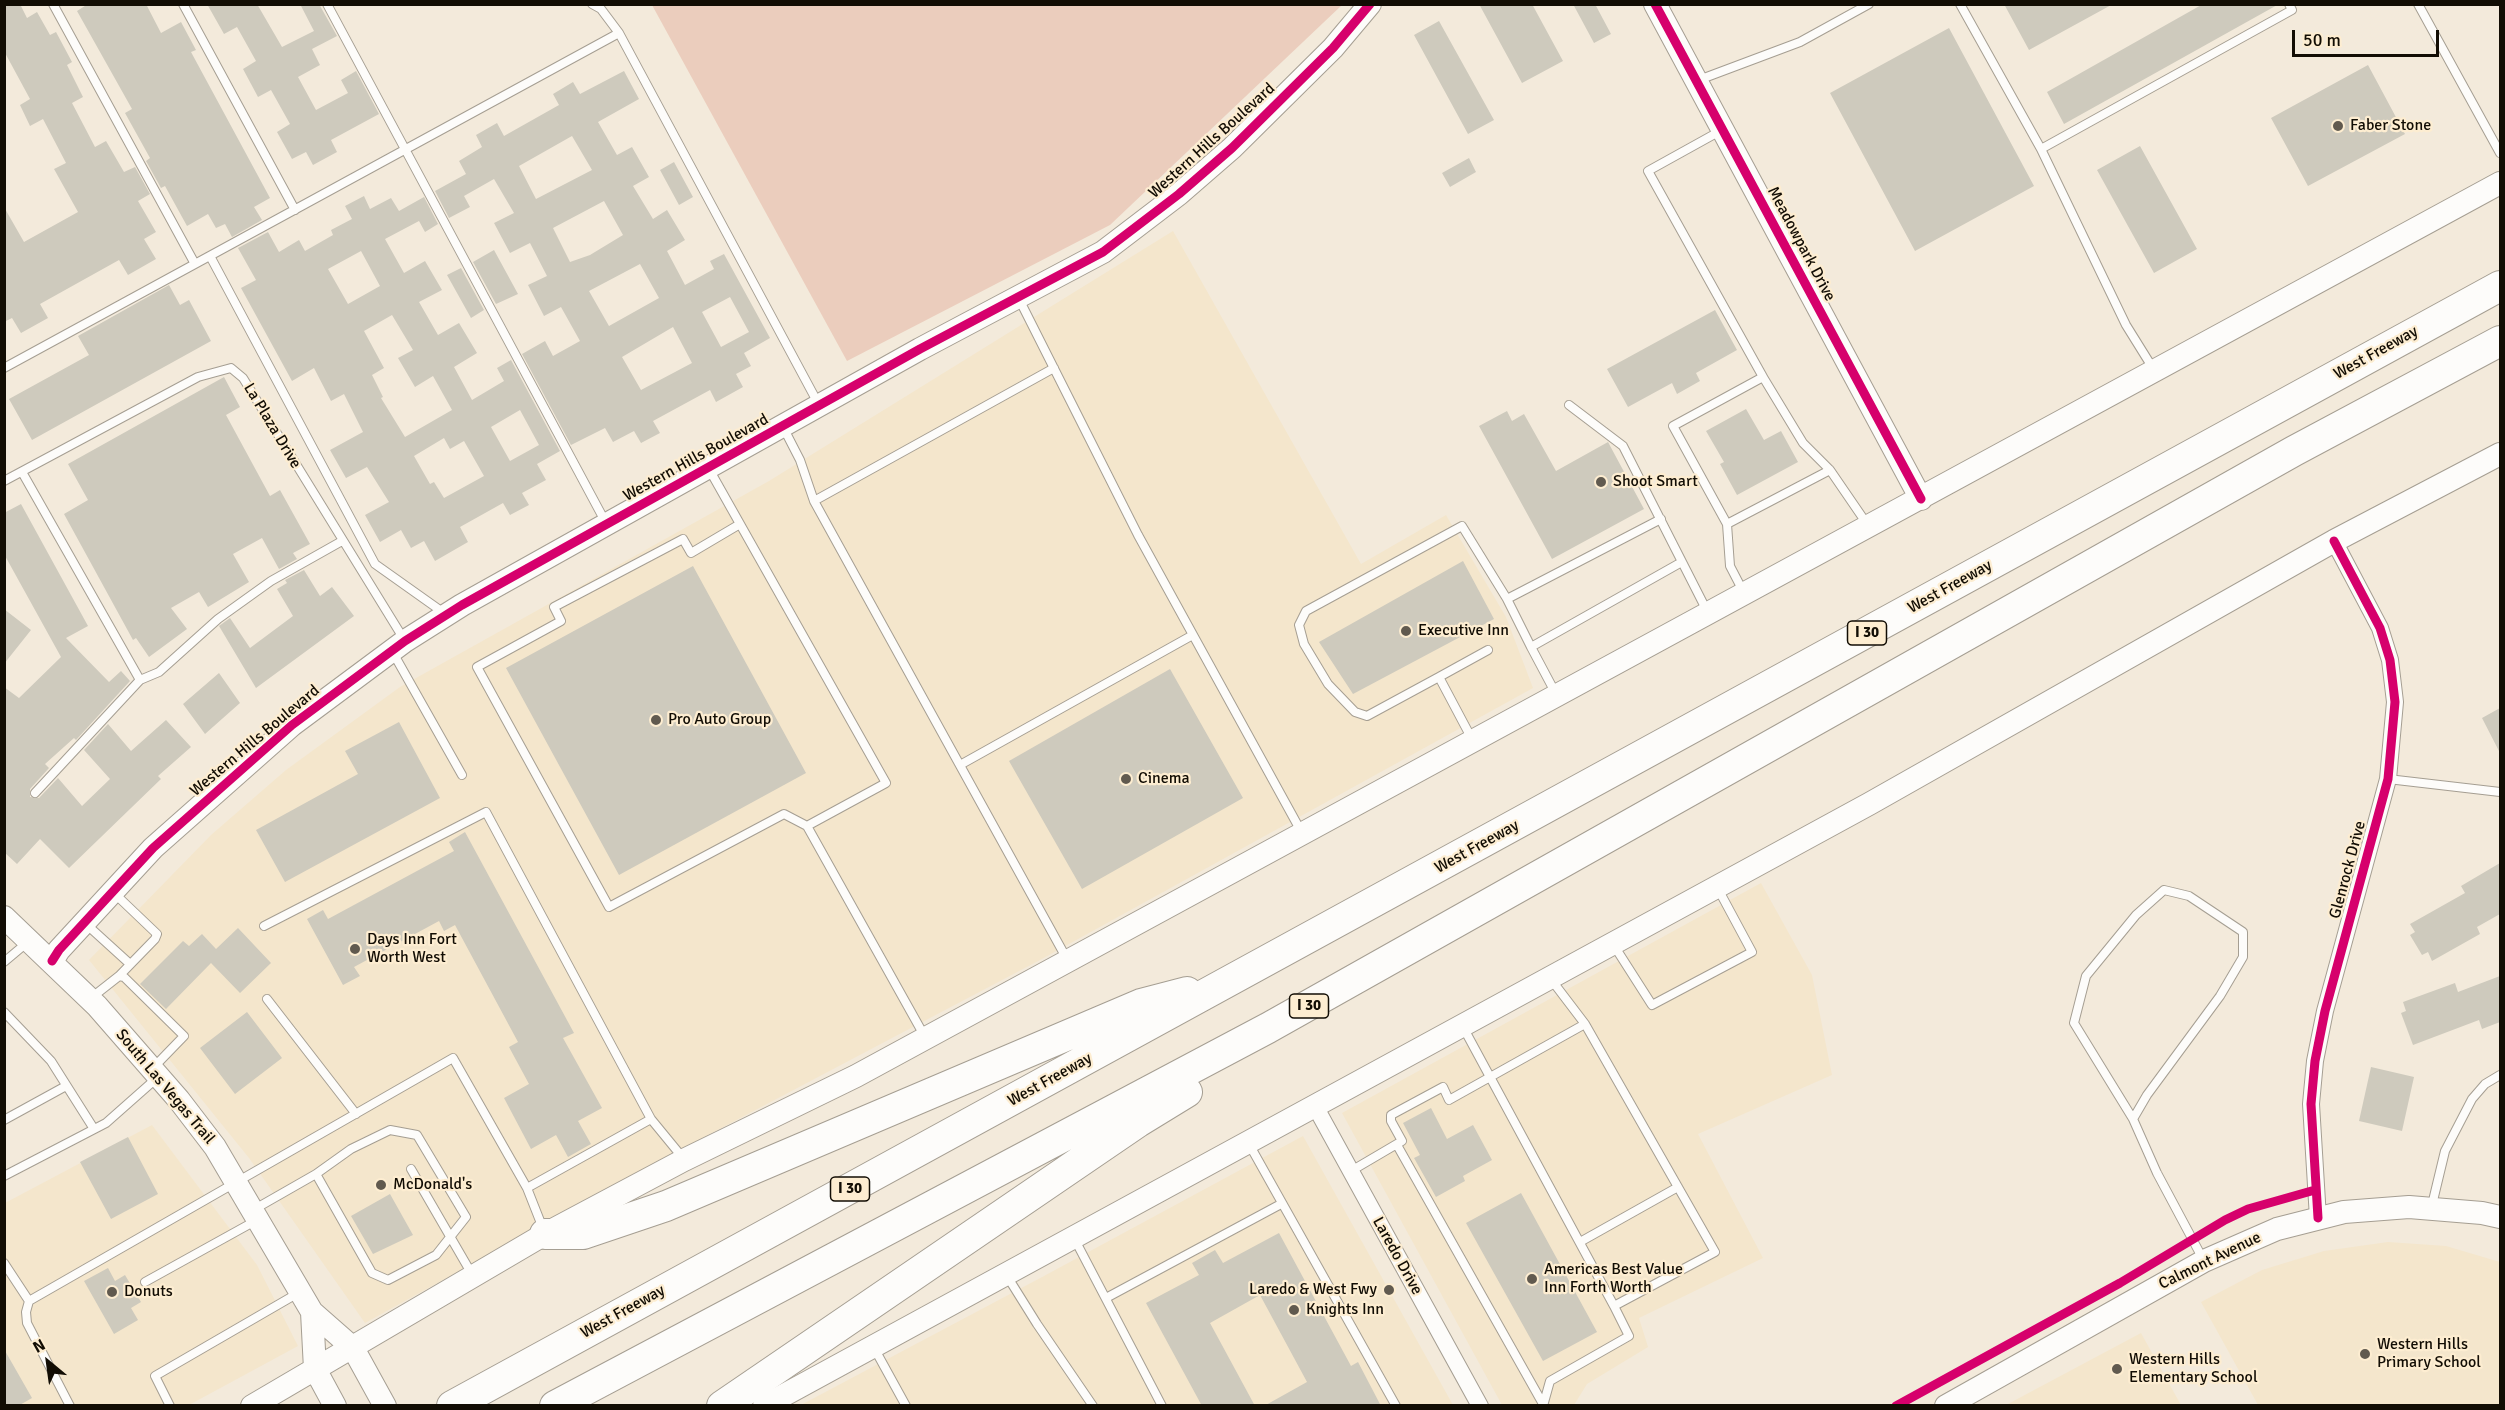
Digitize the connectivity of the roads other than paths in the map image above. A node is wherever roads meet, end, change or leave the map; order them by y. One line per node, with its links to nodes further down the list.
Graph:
1 (53, 4): 20 (lane)
2 (183, 4): 18 (lane)
3 (327, 4): 15 (lane)
4 (592, 4): 11 (lane)
5 (1370, 4): 22 (main road, Western Hills Boulevard)
6 (1654, 4): 12 (main road, Meadowpark Drive)
7 (1869, 4): 12 (lane)
8 (1960, 4): 14 (lane)
9 (2289, 4): 14 (lane)
10 (2418, 4): 16 (lane)
11 (619, 33): 15 (lane); 29 (lane)
12 (1696, 82): 13 (main road, Meadowpark Drive)
13 (1722, 129): 27 (lane); 36 (main road, Meadowpark Drive)
14 (2040, 149): 26 (lane)
15 (405, 150): 18 (lane); 41 (lane)
16 (2500, 153)
17 (2500, 183): 26 (main road)
18 (295, 210): 19 (lane)
19 (210, 256): 20 (lane); 49 (lane)
20 (195, 264): 24 (lane)
21 (2500, 285): 78 (highway, West Freeway / I 30)
22 (1019, 298): 25 (lane); 29 (main road, Western Hills Boulevard)
23 (2500, 341): 84 (highway, I 30)
24 (4, 368)
25 (1054, 369): 37 (lane); 50 (lane)
26 (2155, 372): 36 (main road)
27 (1763, 377): 33 (lane); 40 (lane)
28 (1569, 405): 38 (lane)
29 (820, 406): 30 (main road, Western Hills Boulevard)
30 (783, 427): 32 (main road, Western Hills Boulevard); 37 (lane)
31 (2500, 454): 44 (main road)
32 (708, 469): 39 (lane); 41 (main road, Western Hills Boulevard)
33 (1830, 470): 40 (lane); 42 (lane)
34 (22, 472): 35 (lane, La Plaza Drive); 43 (lane, La Plaza Drive); 55 (lane)
35 (4, 481)
36 (1921, 499): 42 (main road)
37 (814, 501): 58 (lane)
38 (1661, 519): 45 (lane); 47 (lane)
39 (740, 524): 63 (lane); 63 (lane)
40 (1728, 524): 46 (lane)
41 (607, 526): 49 (main road, Western Hills Boulevard)
42 (1869, 527): 46 (main road)
43 (342, 541): 51 (lane, La Plaza Drive); 55 (lane)
44 (2334, 541): 60 (street, Glenrock Drive); 65 (main road)
45 (1680, 563): 48 (lane); 52 (lane)
46 (1745, 594): 48 (main road)
47 (1507, 599): 52 (lane); 54 (lane)
48 (1708, 614): 56 (main road)
49 (446, 615): 51 (main road, Western Hills Boulevard)
50 (1191, 636): 58 (lane); 64 (lane)
51 (398, 646): 59 (lane, La Plaza Drive); 66 (main road, Western Hills Boulevard)
52 (1531, 647): 56 (lane)
53 (1488, 650): 54 (lane)
54 (1439, 677): 57 (lane)
55 (140, 680): 62 (lane)
56 (1557, 696): 57 (main road)
57 (1474, 741): 64 (main road)
58 (960, 765): 73 (lane)
59 (462, 775)
60 (2388, 779): 61 (lane); 110 (street, Glenrock Drive)
61 (2500, 792)
62 (35, 793)
63 (807, 825): 85 (lane)
64 (1302, 834): 73 (main road)
65 (1717, 887): 71 (main road); 71 (lane)
66 (112, 892): 68 (main road, Western Hills Boulevard); 75 (lane)
67 (4, 917): 70 (main road, South Las Vegas Trail)
68 (84, 922): 72 (main road, Western Hills Boulevard); 75 (lane)
69 (264, 926): 92 (lane)
70 (30, 940): 72 (main road, South Las Vegas Trail); 74 (lane)
71 (1613, 944): 77 (main road)
72 (52, 961): 79 (main road, South Las Vegas Trail)
73 (1068, 961): 85 (main road)
74 (4, 962)
75 (130, 964): 76 (lane)
76 (119, 976): 79 (lane); 86 (lane)
77 (1550, 978): 82 (lane); 83 (main road)
78 (1234, 980): 111 (highway); 128 (highway, West Freeway / I 30)
79 (90, 999): 86 (main road, South Las Vegas Trail)
80 (267, 999): 91 (lane)
81 (4, 1012): 89 (lane)
82 (1584, 1024): 87 (lane); 104 (lane)
83 (1462, 1026): 87 (lane); 90 (main road)
84 (1268, 1028): 136 (highway, I 30); 137 (highway)
85 (925, 1038): 98 (main road)
86 (155, 1073): 95 (lane); 103 (main road, South Las Vegas Trail)
87 (1491, 1076): 97 (lane); 114 (lane)
88 (2500, 1076): 107 (lane)
89 (66, 1086): 94 (lane); 95 (lane)
90 (1315, 1106): 96 (main road); 100 (street, Laredo Drive)
91 (356, 1114): 103 (lane); 105 (lane)
92 (651, 1119): 98 (lane); 105 (lane)
93 (2133, 1119): 93 (lane); 115 (lane)
94 (4, 1120)
95 (94, 1129): 102 (lane)
96 (1248, 1142): 106 (lane); 112 (main road)
97 (1397, 1145): 100 (lane); 130 (lane)
98 (684, 1160): 111 (main road)
99 (411, 1169): 113 (lane)
100 (1351, 1172): 142 (street, Laredo Drive)
101 (316, 1174): 108 (lane); 113 (lane); 113 (lane)
102 (4, 1176)
103 (236, 1184): 108 (main road, South Las Vegas Trail); 122 (lane)
104 (1678, 1187): 114 (lane); 123 (lane)
105 (527, 1188): 111 (lane)
106 (1281, 1204): 121 (lane); 141 (lane)
107 (2431, 1209): 109 (main road, Calmont Avenue); 110 (main road, Calmont Avenue)
108 (255, 1215): 119 (lane); 120 (main road, South Las Vegas Trail)
109 (2500, 1217)
110 (2318, 1218): 115 (main road, Calmont Avenue)
111 (545, 1234): 117 (main road)
112 (1073, 1237): 118 (main road); 121 (lane)
113 (450, 1238): 117 (lane)
114 (1580, 1242): 123 (lane)
115 (2204, 1261): 143 (main road, Calmont Avenue)
116 (4, 1263): 122 (lane)
117 (479, 1273): 126 (main road)
118 (1006, 1274): 125 (main road); 139 (lane)
119 (145, 1282)
120 (300, 1292): 124 (main road, South Las Vegas Trail); 132 (lane)
121 (1106, 1298): 140 (lane)
122 (28, 1301): 131 (lane)
123 (1614, 1306): 130 (lane)
124 (312, 1312): 126 (main road, South Las Vegas Trail); 127 (main road, South Las Vegas Trail)
125 (873, 1346): 129 (lane); 138 (main road)
126 (353, 1348): 127 (main road); 135 (main road, South Las Vegas Trail)
127 (315, 1369): 133 (main road); 134 (main road)
128 (459, 1401)
129 (903, 1404)
130 (1543, 1405)
131 (70, 1406)
132 (170, 1406)
133 (252, 1406)
134 (336, 1406)
135 (385, 1406)
136 (555, 1406)
137 (722, 1406)
138 (764, 1406)
139 (1093, 1406)
140 (1162, 1406)
141 (1396, 1406)
142 (1480, 1406)
143 (1946, 1406)

